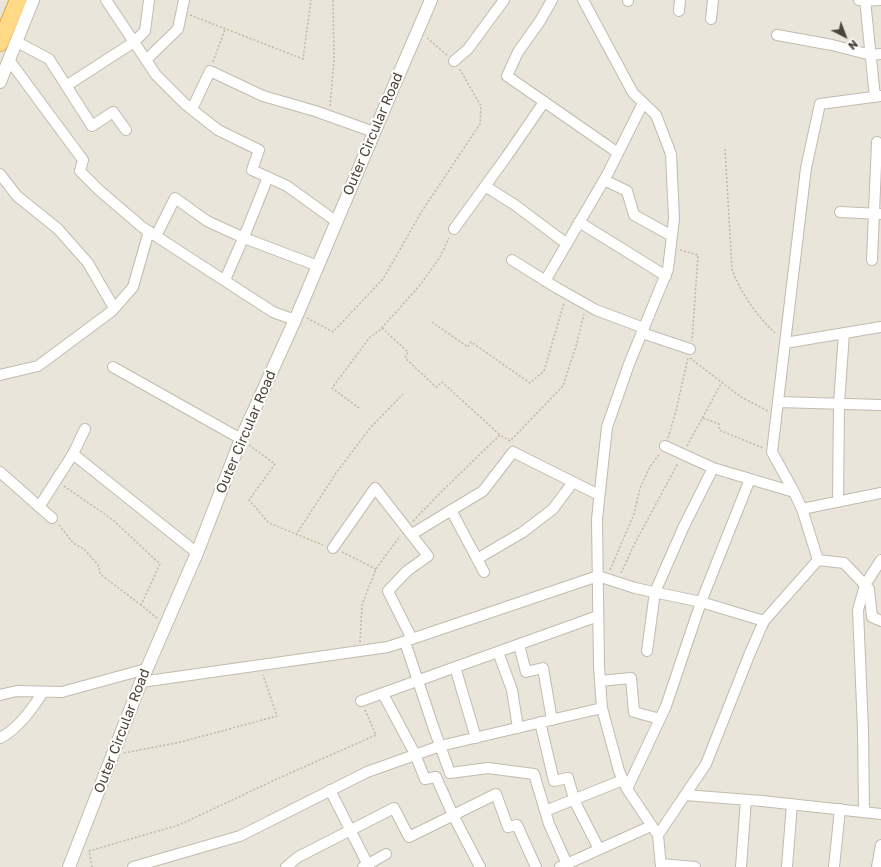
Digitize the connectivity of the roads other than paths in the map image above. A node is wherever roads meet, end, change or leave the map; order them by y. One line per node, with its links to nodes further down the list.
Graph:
1 (18, 0): 19 (highway)
2 (33, 0): 17 (street)
3 (106, 0): 18 (street)
4 (149, 0): 18 (street)
5 (184, 0): 22 (street)
6 (431, 0): 31 (street, Outer Circular Road)
7 (504, 0): 23 (street)
8 (552, 0): 27 (street)
9 (583, 0): 28 (street)
10 (680, 0): 14 (street)
11 (713, 0): 15 (street)
12 (863, 0): 13 (street); 20 (street)
13 (881, 0)
14 (679, 11)
15 (711, 19)
16 (778, 35): 20 (street)
17 (17, 42): 21 (street); 25 (street)
18 (134, 42): 22 (street); 25 (street)
19 (0, 43)
20 (876, 54): 26 (street)
21 (9, 60): 24 (street); 43 (street)
22 (146, 60): 29 (street)
23 (454, 61)
24 (0, 82)
25 (66, 86): 30 (street)
26 (878, 97): 58 (street)
27 (544, 102): 33 (street); 37 (street)
28 (643, 102): 33 (street); 44 (street)
29 (192, 109): 31 (street); 35 (street)
30 (126, 130)
31 (374, 132): 40 (street, Outer Circular Road)
32 (877, 142): 39 (street)
33 (618, 153): 36 (street)
34 (0, 174): 53 (street)
35 (268, 177): 40 (street); 45 (street)
36 (604, 180): 41 (street); 44 (street)
37 (485, 186): 42 (street); 46 (street)
38 (840, 212): 39 (street)
39 (878, 214): 48 (street)
40 (336, 222): 49 (street, Outer Circular Road)
41 (579, 222): 46 (street); 50 (street)
42 (454, 229)
43 (152, 234): 45 (street); 51 (street); 53 (street)
44 (672, 236): 50 (street)
45 (244, 238): 49 (street); 51 (street)
46 (567, 244): 52 (street)
47 (512, 260): 52 (street)
48 (872, 260)
49 (318, 266): 54 (street, Outer Circular Road)
50 (666, 276): 56 (street)
51 (225, 280): 54 (street)
52 (545, 281): 56 (street)
53 (114, 308): 61 (street)
54 (297, 317): 66 (street, Outer Circular Road)
55 (881, 327): 57 (street)
56 (643, 331): 59 (street); 75 (street)
57 (844, 333): 58 (street); 63 (street)
58 (785, 342): 62 (street)
59 (690, 349)
60 (113, 367): 66 (street)
61 (0, 375)
62 (778, 402): 63 (street); 73 (street)
63 (839, 404): 64 (street); 76 (street)
64 (881, 405)
65 (85, 429): 68 (street)
66 (241, 439): 83 (street, Outer Circular Road)
67 (665, 446): 69 (street)
68 (73, 454): 77 (street); 83 (street)
69 (713, 468): 71 (street); 90 (street)
70 (0, 472): 77 (street)
71 (750, 479): 73 (street); 91 (street)
72 (573, 482): 75 (street); 79 (street); 84 (street)
73 (794, 492): 78 (street)
74 (881, 493): 76 (street)
75 (599, 495): 88 (street)
76 (838, 502): 78 (street)
77 (39, 507): 80 (street)
78 (802, 509): 85 (street)
79 (451, 510): 81 (street); 84 (street)
80 (52, 518)
81 (409, 531): 82 (street); 95 (street)
82 (333, 548)
83 (197, 553): 100 (street, Outer Circular Road)
84 (477, 559): 87 (street)
85 (818, 560): 89 (street); 93 (street)
86 (881, 560): 89 (street)
87 (484, 572)
88 (607, 579): 90 (street); 92 (street); 95 (street)
89 (865, 585): 94 (street); 125 (street)
90 (655, 592): 91 (street); 97 (street)
91 (701, 602): 93 (street); 109 (street)
92 (598, 616): 96 (street); 102 (street)
93 (764, 621): 119 (street)
94 (881, 621)
95 (408, 641): 101 (street); 103 (street)
96 (519, 645): 98 (street); 110 (street)
97 (646, 651)
98 (498, 652): 99 (street); 112 (street)
99 (455, 667): 101 (street); 114 (street)
100 (146, 670): 103 (street, Outer Circular Road); 104 (street)
101 (417, 681): 105 (street); 115 (street)
102 (600, 681): 108 (street); 109 (street)
103 (141, 682): 138 (street, Outer Circular Road)
104 (43, 692): 106 (street); 113 (street)
105 (383, 694): 107 (street); 116 (street)
106 (0, 695)
107 (361, 701)
108 (602, 708): 110 (street); 117 (street)
109 (660, 719): 117 (street)
110 (552, 720): 111 (street)
111 (540, 722): 112 (street); 120 (street)
112 (518, 728): 114 (street)
113 (0, 738)
114 (476, 738): 115 (street)
115 (440, 746): 116 (street); 124 (street)
116 (415, 754): 118 (street); 127 (street)
117 (625, 784): 120 (street); 128 (street)
118 (330, 790): 129 (street); 139 (street)
119 (685, 795): 121 (street); 130 (street)
120 (574, 800): 124 (street); 132 (street)
121 (746, 800): 122 (street); 144 (street)
122 (792, 804): 123 (street); 145 (street)
123 (840, 809): 125 (street); 146 (street)
124 (545, 811): 135 (street)
125 (864, 812): 126 (street)
126 (881, 814)
127 (453, 815): 129 (street); 141 (street); 142 (street)
128 (651, 826): 130 (street); 132 (street)
129 (351, 830): 136 (street); 140 (street)
130 (658, 835): 137 (street)
131 (881, 845): 147 (street)
132 (599, 849): 134 (street)
133 (386, 854): 136 (street)
134 (580, 863): 135 (street)
135 (563, 865)
136 (367, 866)
137 (661, 866): 143 (street)
138 (70, 867)
139 (133, 867)
140 (286, 867)
141 (480, 867)
142 (536, 867)
143 (695, 867)
144 (741, 867)
145 (787, 867)
146 (834, 867)
147 (877, 867)

